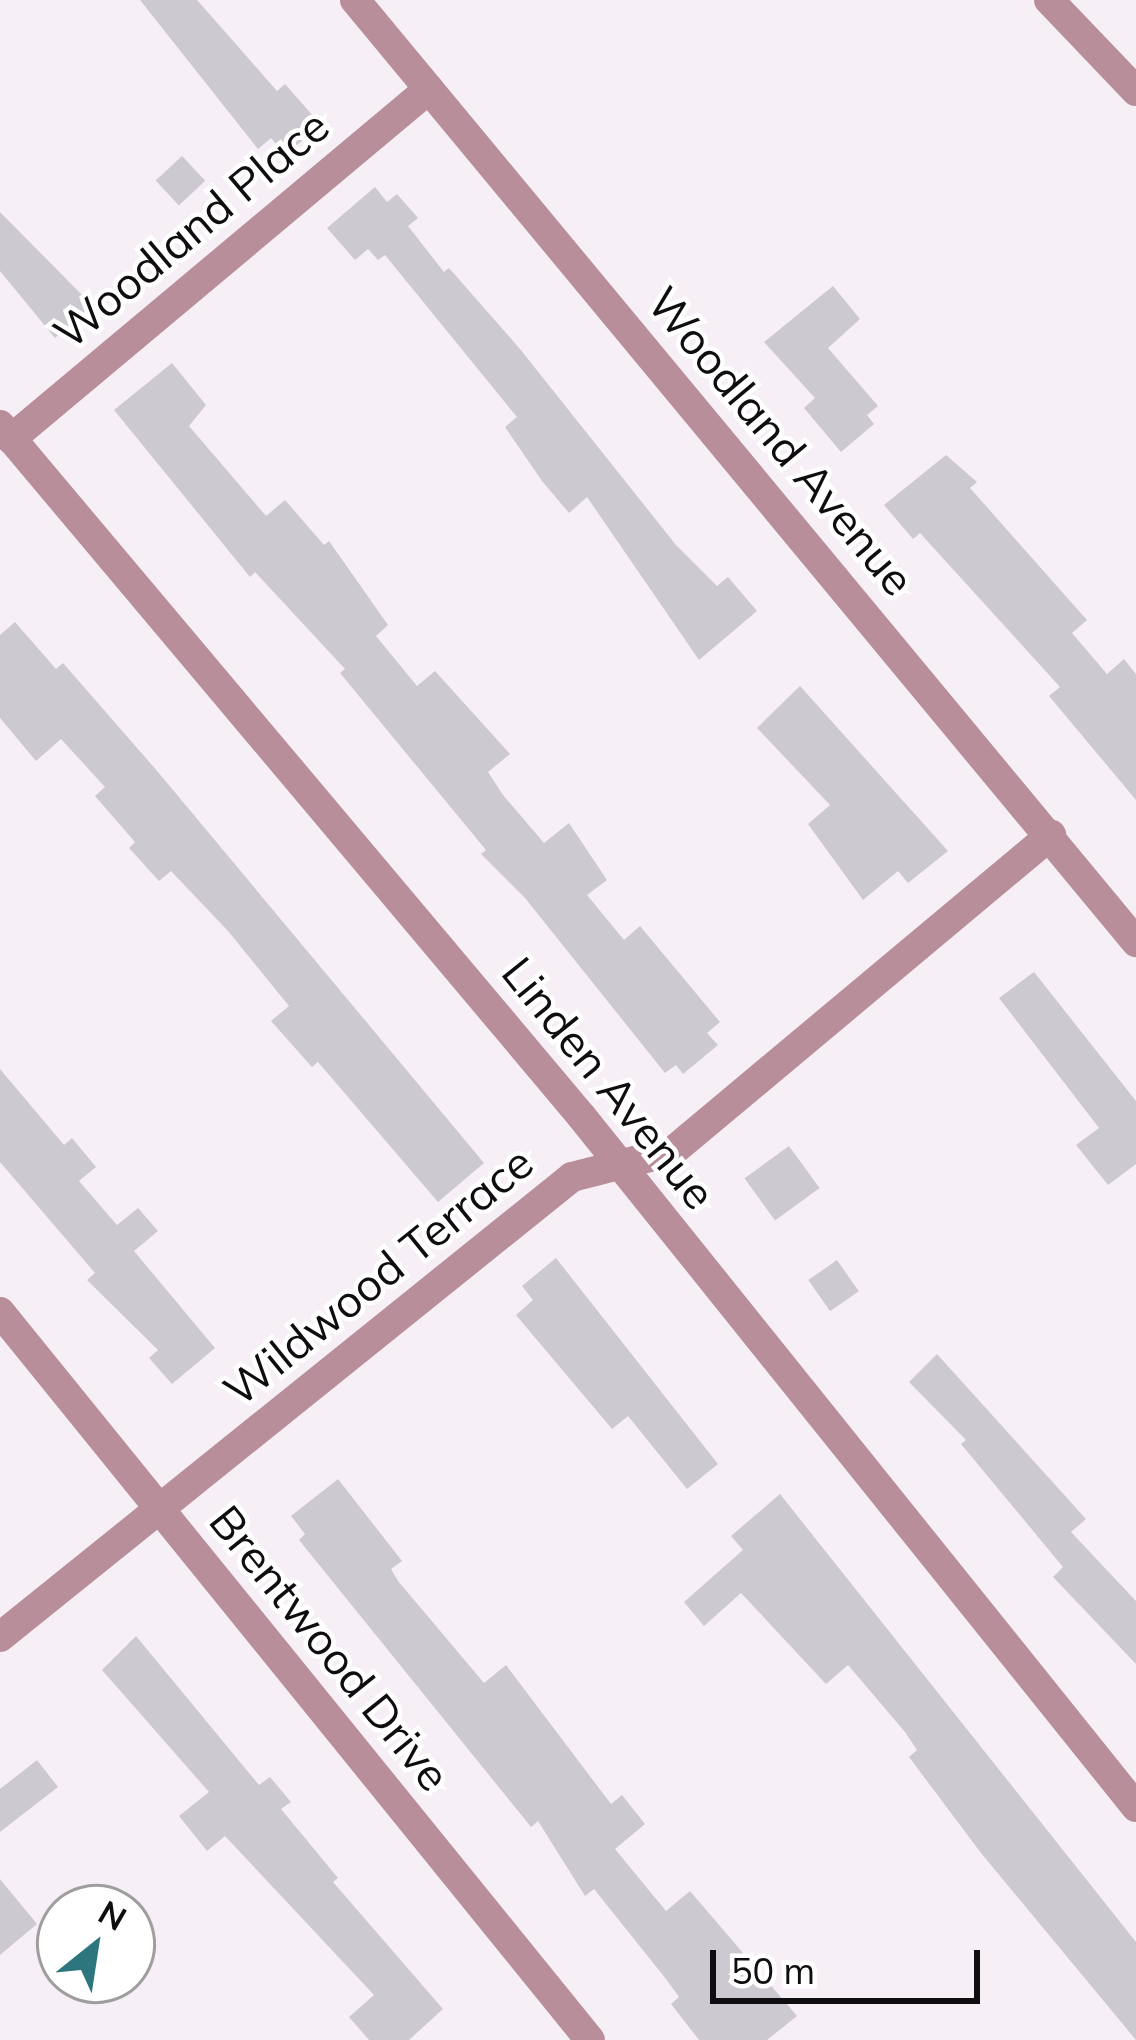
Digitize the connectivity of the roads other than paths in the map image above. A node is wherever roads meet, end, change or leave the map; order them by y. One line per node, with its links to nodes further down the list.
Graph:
1 (355, 0): 3 (street, Woodland Avenue)
2 (1049, 0): 4 (street)
3 (429, 89): 5 (street, Woodland Place); 6 (street, Woodland Avenue)
4 (1136, 91)
5 (6, 432): 8 (street, Linden Avenue)
6 (1051, 835): 7 (street, Woodland Avenue); 8 (street, Wildwood Terrace)
7 (1136, 942)
8 (620, 1165): 10 (street, Wildwood Terrace); 12 (street, Linden Avenue)
9 (0, 1312): 10 (street, Brentwood Drive)
10 (159, 1509): 11 (street, Wildwood Terrace); 13 (street, Brentwood Drive)
11 (0, 1637)
12 (1136, 1808)
13 (590, 2040)

